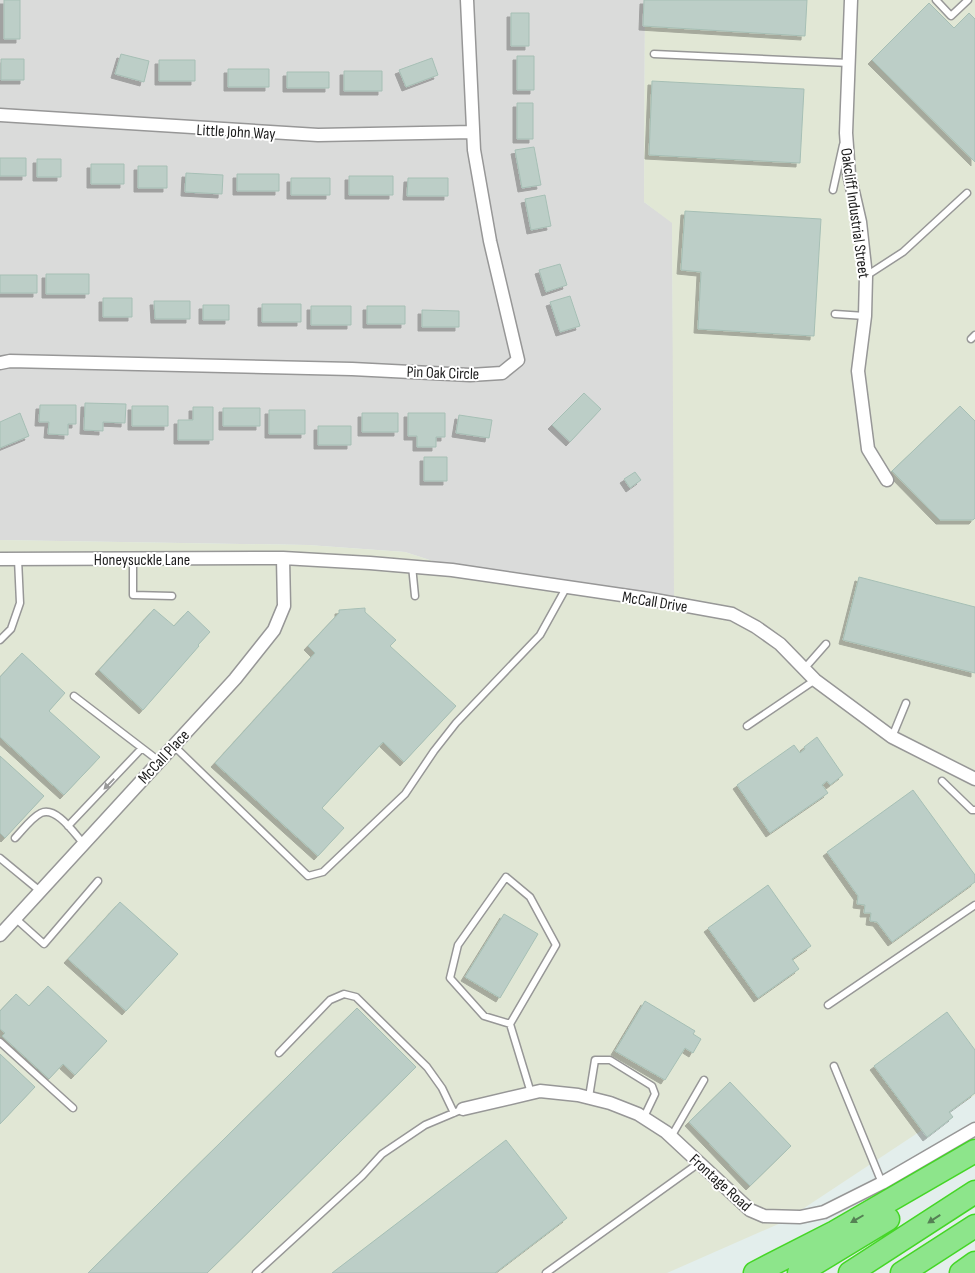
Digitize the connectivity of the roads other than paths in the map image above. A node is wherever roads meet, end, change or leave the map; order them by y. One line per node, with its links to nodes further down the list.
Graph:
1 (467, 0): 8 (street, Pin Oak Circle)
2 (851, 0): 6 (street, Oakcliff Industrial Street)
3 (936, 0): 4 (lane)
4 (968, 0)
5 (654, 54): 6 (lane)
6 (849, 62): 9 (street, Oakcliff Industrial Street)
7 (0, 115): 8 (street, Little John Way)
8 (473, 132): 15 (street, Pin Oak Circle)
9 (846, 133): 10 (lane); 12 (street, Oakcliff Industrial Street)
10 (833, 190)
11 (967, 193): 12 (lane)
12 (866, 276): 14 (street, Oakcliff Industrial Street)
13 (835, 314): 14 (lane)
14 (865, 316): 16 (street, Oakcliff Industrial Street)
15 (0, 363)
16 (887, 480)
17 (283, 558): 20 (street, Honeysuckle Lane); 21 (street, McCall Drive); 33 (street, McCall Place)
18 (0, 559): 19 (street, Honeysuckle Lane)
19 (18, 559): 20 (street, Honeysuckle Lane); 25 (lane)
20 (133, 559): 23 (lane)
21 (412, 566): 22 (street, McCall Drive); 24 (lane)
22 (566, 588): 27 (street, McCall Drive); 33 (lane)
23 (172, 596)
24 (415, 596)
25 (0, 640)
26 (826, 644): 27 (lane)
27 (804, 669): 28 (street, McCall Drive)
28 (815, 680): 31 (lane); 32 (street, McCall Drive)
29 (74, 696): 34 (lane)
30 (906, 703): 32 (lane)
31 (748, 726)
32 (892, 737): 36 (street, McCall Drive)
33 (173, 746): 35 (street, McCall Place)
34 (142, 748): 35 (lane); 39 (lane, one-way to 39)
35 (159, 761): 41 (street, McCall Place)
36 (975, 779)
37 (942, 781): 38 (lane)
38 (975, 810)
39 (68, 826): 40 (lane); 41 (lane)
40 (15, 838)
41 (83, 843): 44 (street, McCall Place)
42 (0, 858): 44 (lane)
43 (98, 881): 46 (lane)
44 (40, 891): 46 (street, McCall Place)
45 (975, 905): 48 (lane)
46 (15, 918): 47 (street, McCall Place)
47 (0, 935)
48 (828, 1004)
49 (510, 1024): 49 (lane); 54 (lane)
50 (0, 1042): 56 (lane)
51 (279, 1053): 57 (lane)
52 (834, 1066): 64 (lane)
53 (704, 1080): 60 (lane)
54 (531, 1093): 55 (street, Frontage Road); 57 (street, Frontage Road)
55 (589, 1098): 58 (street, Frontage Road); 58 (lane)
56 (73, 1108)
57 (458, 1111): 68 (lane)
58 (644, 1117): 60 (street, Frontage Road)
59 (975, 1130): 64 (street, Frontage Road)
60 (671, 1137): 63 (street, Frontage Road)
61 (975, 1151): 70 (highway, one-way to 70)
62 (975, 1163): 71 (highway)
63 (700, 1164): 64 (street, Frontage Road); 69 (lane)
64 (882, 1183)
65 (975, 1192): 72 (highway, one-way to 72)
66 (975, 1226): 73 (highway)
67 (975, 1263): 74 (highway)
68 (256, 1273)
69 (546, 1273)
70 (755, 1273)
71 (799, 1273)
72 (850, 1273)
73 (902, 1273)
74 (961, 1273)

